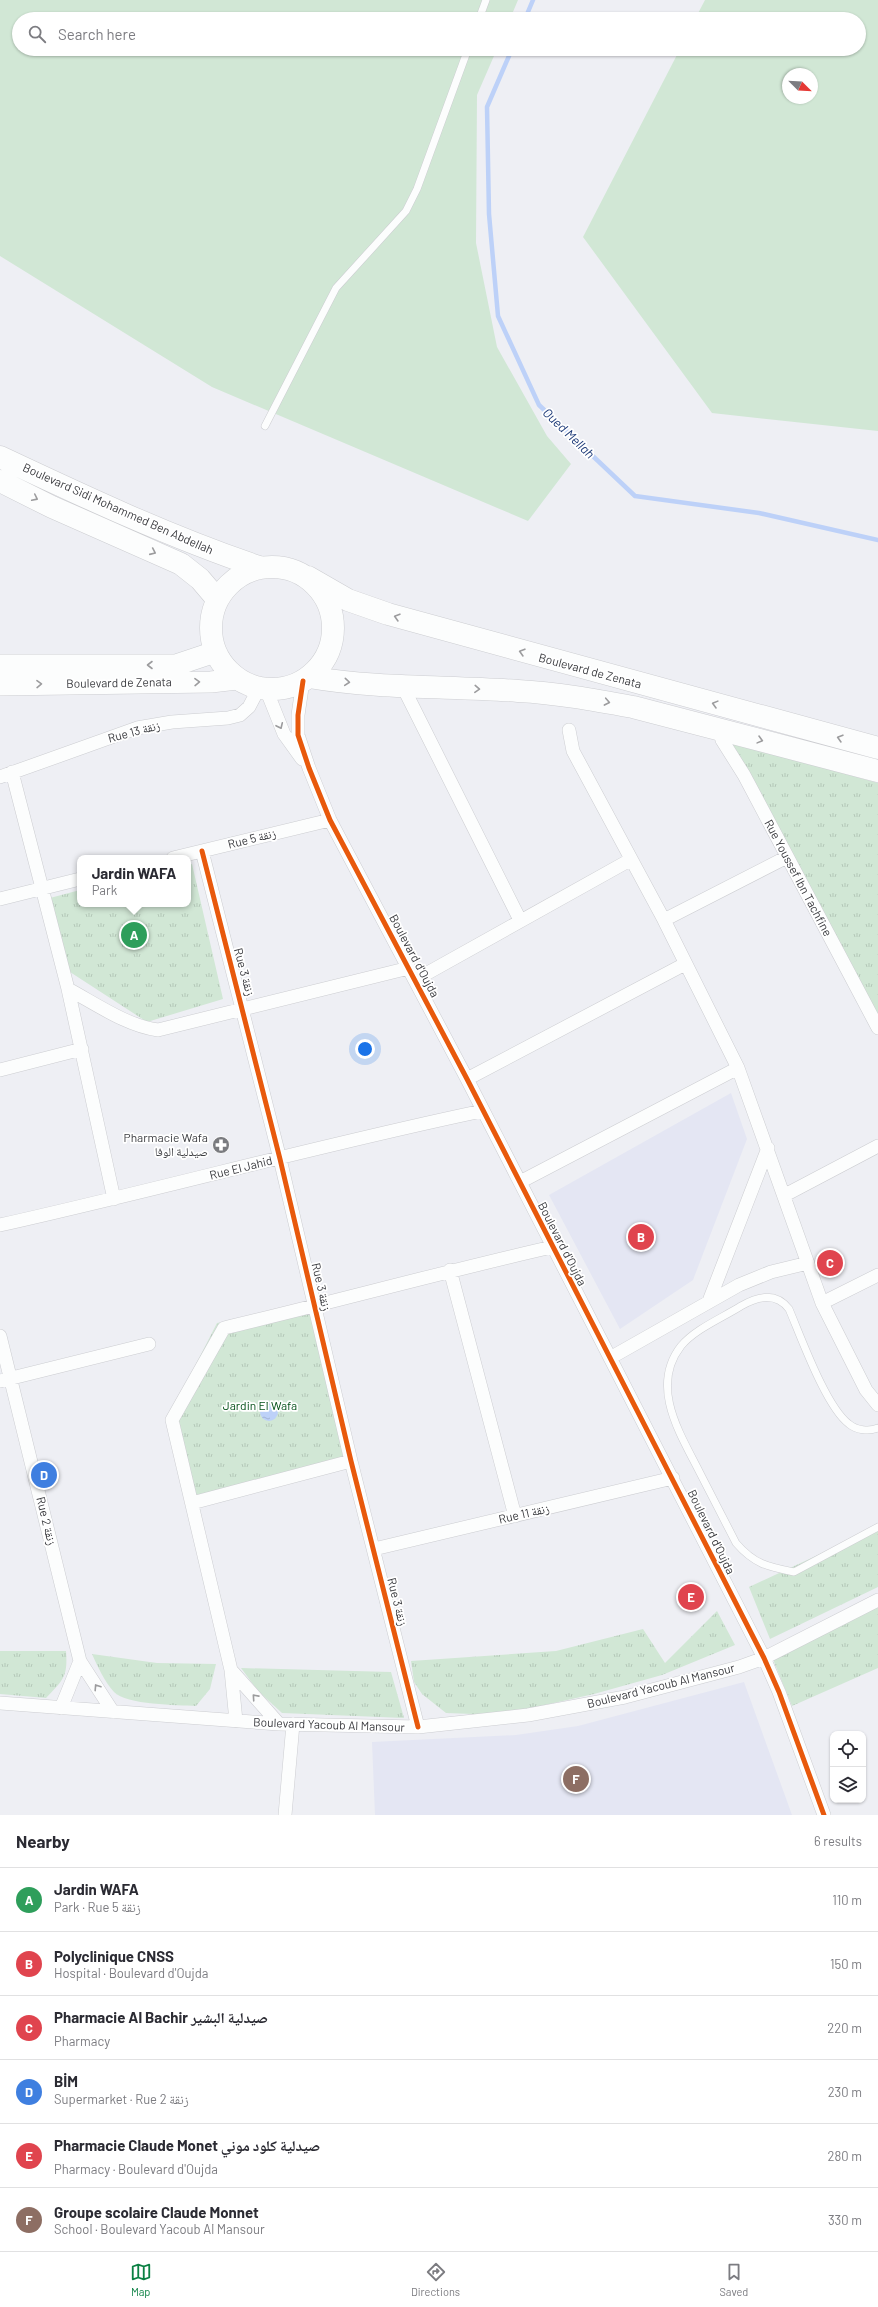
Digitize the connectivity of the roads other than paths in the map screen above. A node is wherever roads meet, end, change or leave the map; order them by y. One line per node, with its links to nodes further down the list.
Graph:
1 (486, 0): 2 (lane)
2 (482, 12)
3 (465, 56): 4 (lane)
4 (265, 426)
5 (0, 457): 7 (highway, Boulevard Sidi Mohammed Ben Abdellah)
6 (0, 481): 9 (highway, Boulevard Sidi Mohammed Ben Abdellah, one-way to 9)
7 (259, 567): 8 (highway); 9 (highway)
8 (308, 577): 13 (highway); 19 (highway, Boulevard de Zenata, one-way to 8)
9 (217, 599): 10 (highway)
10 (215, 652): 11 (main road, Boulevard de Zenata, one-way to 11); 12 (highway)
11 (0, 664)
12 (237, 679): 14 (main road, Boulevard de Zenata, one-way to 12); 16 (highway)
13 (306, 679): 15 (highway, Boulevard de Zenata, one-way to 15); 16 (highway); 20 (street, Boulevard d'Oujda)
14 (0, 685)
15 (402, 685): 17 (highway, Boulevard de Zenata, one-way to 17); 31 (street)
16 (262, 689): 20 (street, Boulevard d'Oujda, one-way to 20); 22 (street, Rue 13 زنقة)
17 (718, 729): 21 (highway, Boulevard de Zenata, one-way to 21); 26 (street, Rue Youssef Ibn Tachfine)
18 (569, 730): 27 (street)
19 (878, 748)
20 (309, 768): 23 (street, Boulevard d'Oujda)
21 (878, 771)
22 (6, 774): 29 (street)
23 (330, 820): 24 (street, Rue 5 زنقة); 34 (street, Boulevard d'Oujda)
24 (202, 851): 25 (street, Rue 5 زنقة); 37 (street, Rue 3 زنقة)
25 (185, 855)
26 (787, 857): 32 (street); 38 (street, Rue Youssef Ibn Tachfine)
27 (630, 860): 31 (street); 32 (street)
28 (77, 880): 29 (street)
29 (43, 888): 30 (street); 36 (street)
30 (0, 899)
31 (520, 920): 35 (street)
32 (664, 920): 33 (street)
33 (685, 964): 40 (street); 42 (street)
34 (408, 968): 35 (street, Boulevard d'Oujda); 37 (street)
35 (415, 980): 42 (street, Boulevard d'Oujda)
36 (68, 989): 37 (street); 39 (street)
37 (244, 1010): 46 (street, Rue 3 زنقة)
38 (878, 1028)
39 (82, 1049): 41 (street); 49 (street)
40 (738, 1068): 45 (street); 47 (street)
41 (0, 1070)
42 (466, 1079): 43 (street, Boulevard d'Oujda)
43 (482, 1111): 46 (street, Rue El Jahid); 47 (street, Boulevard d'Oujda)
44 (878, 1146): 48 (street)
45 (768, 1148): 48 (street); 55 (street)
46 (280, 1159): 49 (street, Rue El Jahid); 57 (street, Rue 3 زنقة)
47 (520, 1182): 51 (street, Boulevard d'Oujda)
48 (784, 1195): 52 (street)
49 (114, 1199): 50 (street, Rue El Jahid)
50 (0, 1225)
51 (552, 1247): 53 (street); 60 (street, Boulevard d'Oujda)
52 (808, 1263): 55 (street); 56 (street)
53 (450, 1270): 57 (street); 67 (street)
54 (878, 1275): 56 (street)
55 (709, 1301): 60 (street)
56 (822, 1303): 62 (street)
57 (315, 1306): 64 (street, Rue 3 زنقة); 66 (street)
58 (0, 1336): 61 (street, Rue 2 زنقة)
59 (149, 1344): 61 (street)
60 (610, 1358): 65 (street, Boulevard d'Oujda)
61 (5, 1380): 72 (street, Rue 2 زنقة)
62 (878, 1405)
63 (878, 1428): 68 (lane)
64 (351, 1461): 66 (street); 69 (street, Rue 3 زنقة)
65 (673, 1478): 67 (street, Rue 11 زنقة); 71 (street, Boulevard d'Oujda)
66 (192, 1502): 73 (street)
67 (515, 1516): 69 (street, Rue 11 زنقة)
68 (878, 1526)
69 (374, 1549): 80 (street, Rue 3 زنقة)
70 (878, 1600): 71 (street, Boulevard Yacoub Al Mansour)
71 (764, 1658): 80 (street, Boulevard Yacoub Al Mansour); 82 (street, Boulevard d'Oujda)
72 (80, 1661): 75 (street); 76 (street, Rue 2 زنقة, one-way to 72)
73 (231, 1670): 77 (street); 78 (street, one-way to 73)
74 (0, 1703): 75 (street, Boulevard Yacoub Al Mansour)
75 (60, 1708): 76 (street, Boulevard Yacoub Al Mansour)
76 (113, 1712): 77 (street, Boulevard Yacoub Al Mansour)
77 (236, 1721): 78 (street, Boulevard Yacoub Al Mansour)
78 (278, 1724): 79 (street, Boulevard Yacoub Al Mansour)
79 (293, 1724): 80 (street, Boulevard Yacoub Al Mansour); 81 (street)
80 (418, 1727)
81 (285, 1815)
82 (824, 1815)

